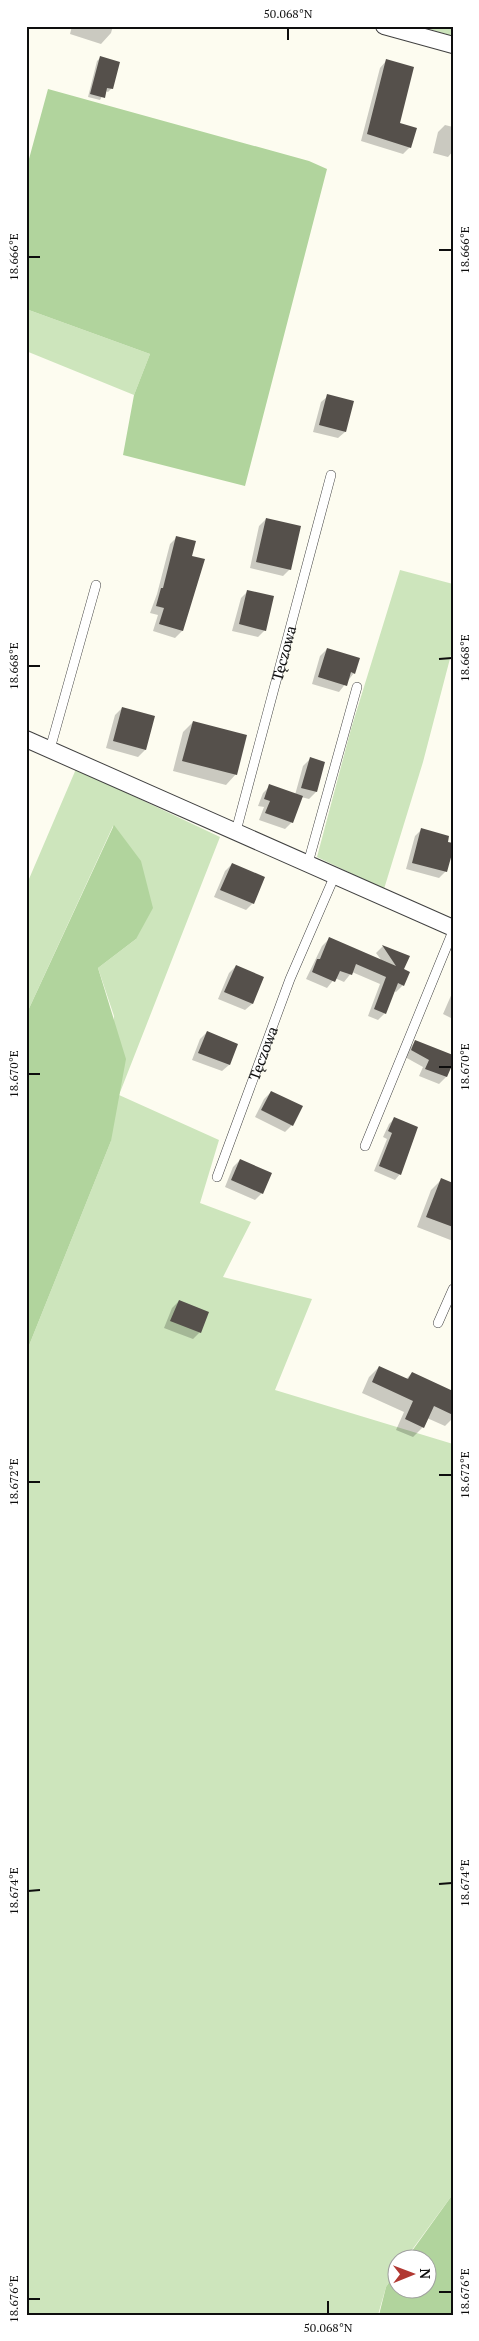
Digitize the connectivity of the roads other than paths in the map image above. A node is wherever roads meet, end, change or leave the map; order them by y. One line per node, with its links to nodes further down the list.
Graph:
1 (384, 26): 2 (street)
2 (453, 45)
3 (330, 475): 8 (lane, Tęczowa)
4 (96, 585): 7 (lane)
5 (357, 687): 9 (lane)
6 (26, 739): 7 (street)
7 (50, 749): 8 (street)
8 (236, 831): 9 (street)
9 (308, 863): 10 (street)
10 (335, 875): 11 (street); 13 (lane, Tęczowa)
11 (453, 929): 12 (lane)
12 (365, 1146)
13 (216, 1176)
14 (453, 1289): 15 (lane)
15 (438, 1323)

